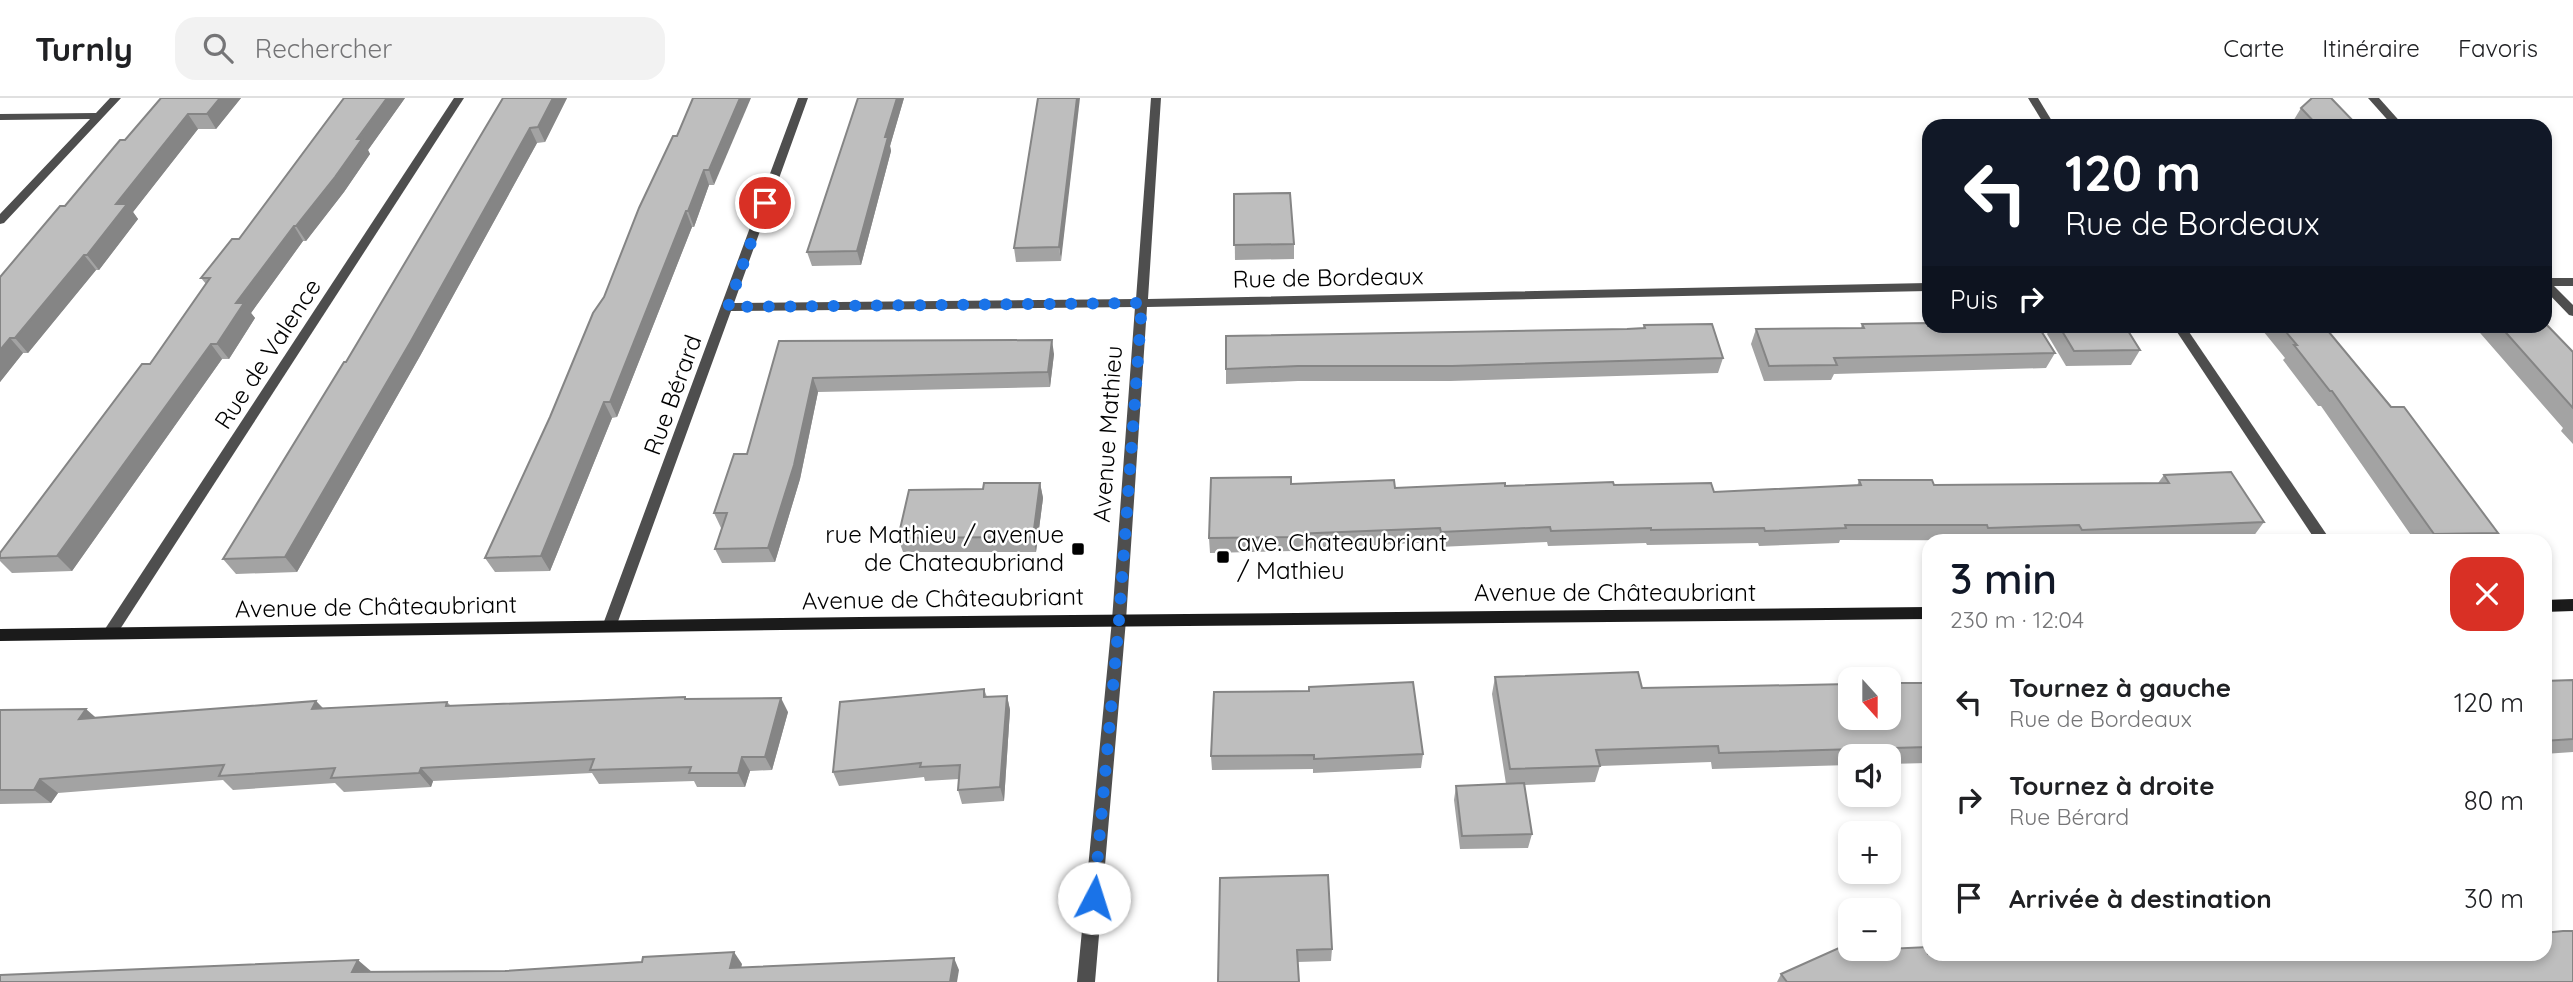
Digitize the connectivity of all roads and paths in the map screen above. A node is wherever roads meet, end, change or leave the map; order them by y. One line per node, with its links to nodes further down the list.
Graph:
1 (116, 98): 7 (street)
2 (459, 98): 26 (street, Rue de Valence)
3 (803, 98): 17 (street, Rue Bérard)
4 (1156, 98): 16 (street, Avenue Mathieu)
5 (2033, 98): 9 (street)
6 (2373, 98): 10 (street)
7 (99, 116): 8 (street); 11 (street)
8 (0, 117)
9 (2046, 119)
10 (2392, 119)
11 (0, 221)
12 (2552, 282): 13 (street)
13 (2573, 282)
14 (1922, 288): 16 (street, Rue de Bordeaux)
15 (2552, 290): 18 (street)
16 (1142, 303): 17 (street, Rue de Bordeaux); 24 (street, Avenue Mathieu)
17 (728, 307): 25 (street, Rue Bérard)
18 (2573, 312)
19 (2184, 333): 20 (street)
20 (2318, 534)
21 (2573, 605): 22 (street)
22 (2552, 606)
23 (1922, 613): 24 (street, Avenue de Châteaubriant)
24 (1119, 620): 25 (street, Avenue de Châteaubriant); 28 (street, Avenue Mathieu)
25 (609, 627): 26 (street, Avenue de Châteaubriant)
26 (110, 633): 27 (street, Avenue de Châteaubriant)
27 (0, 635)
28 (1086, 982)

